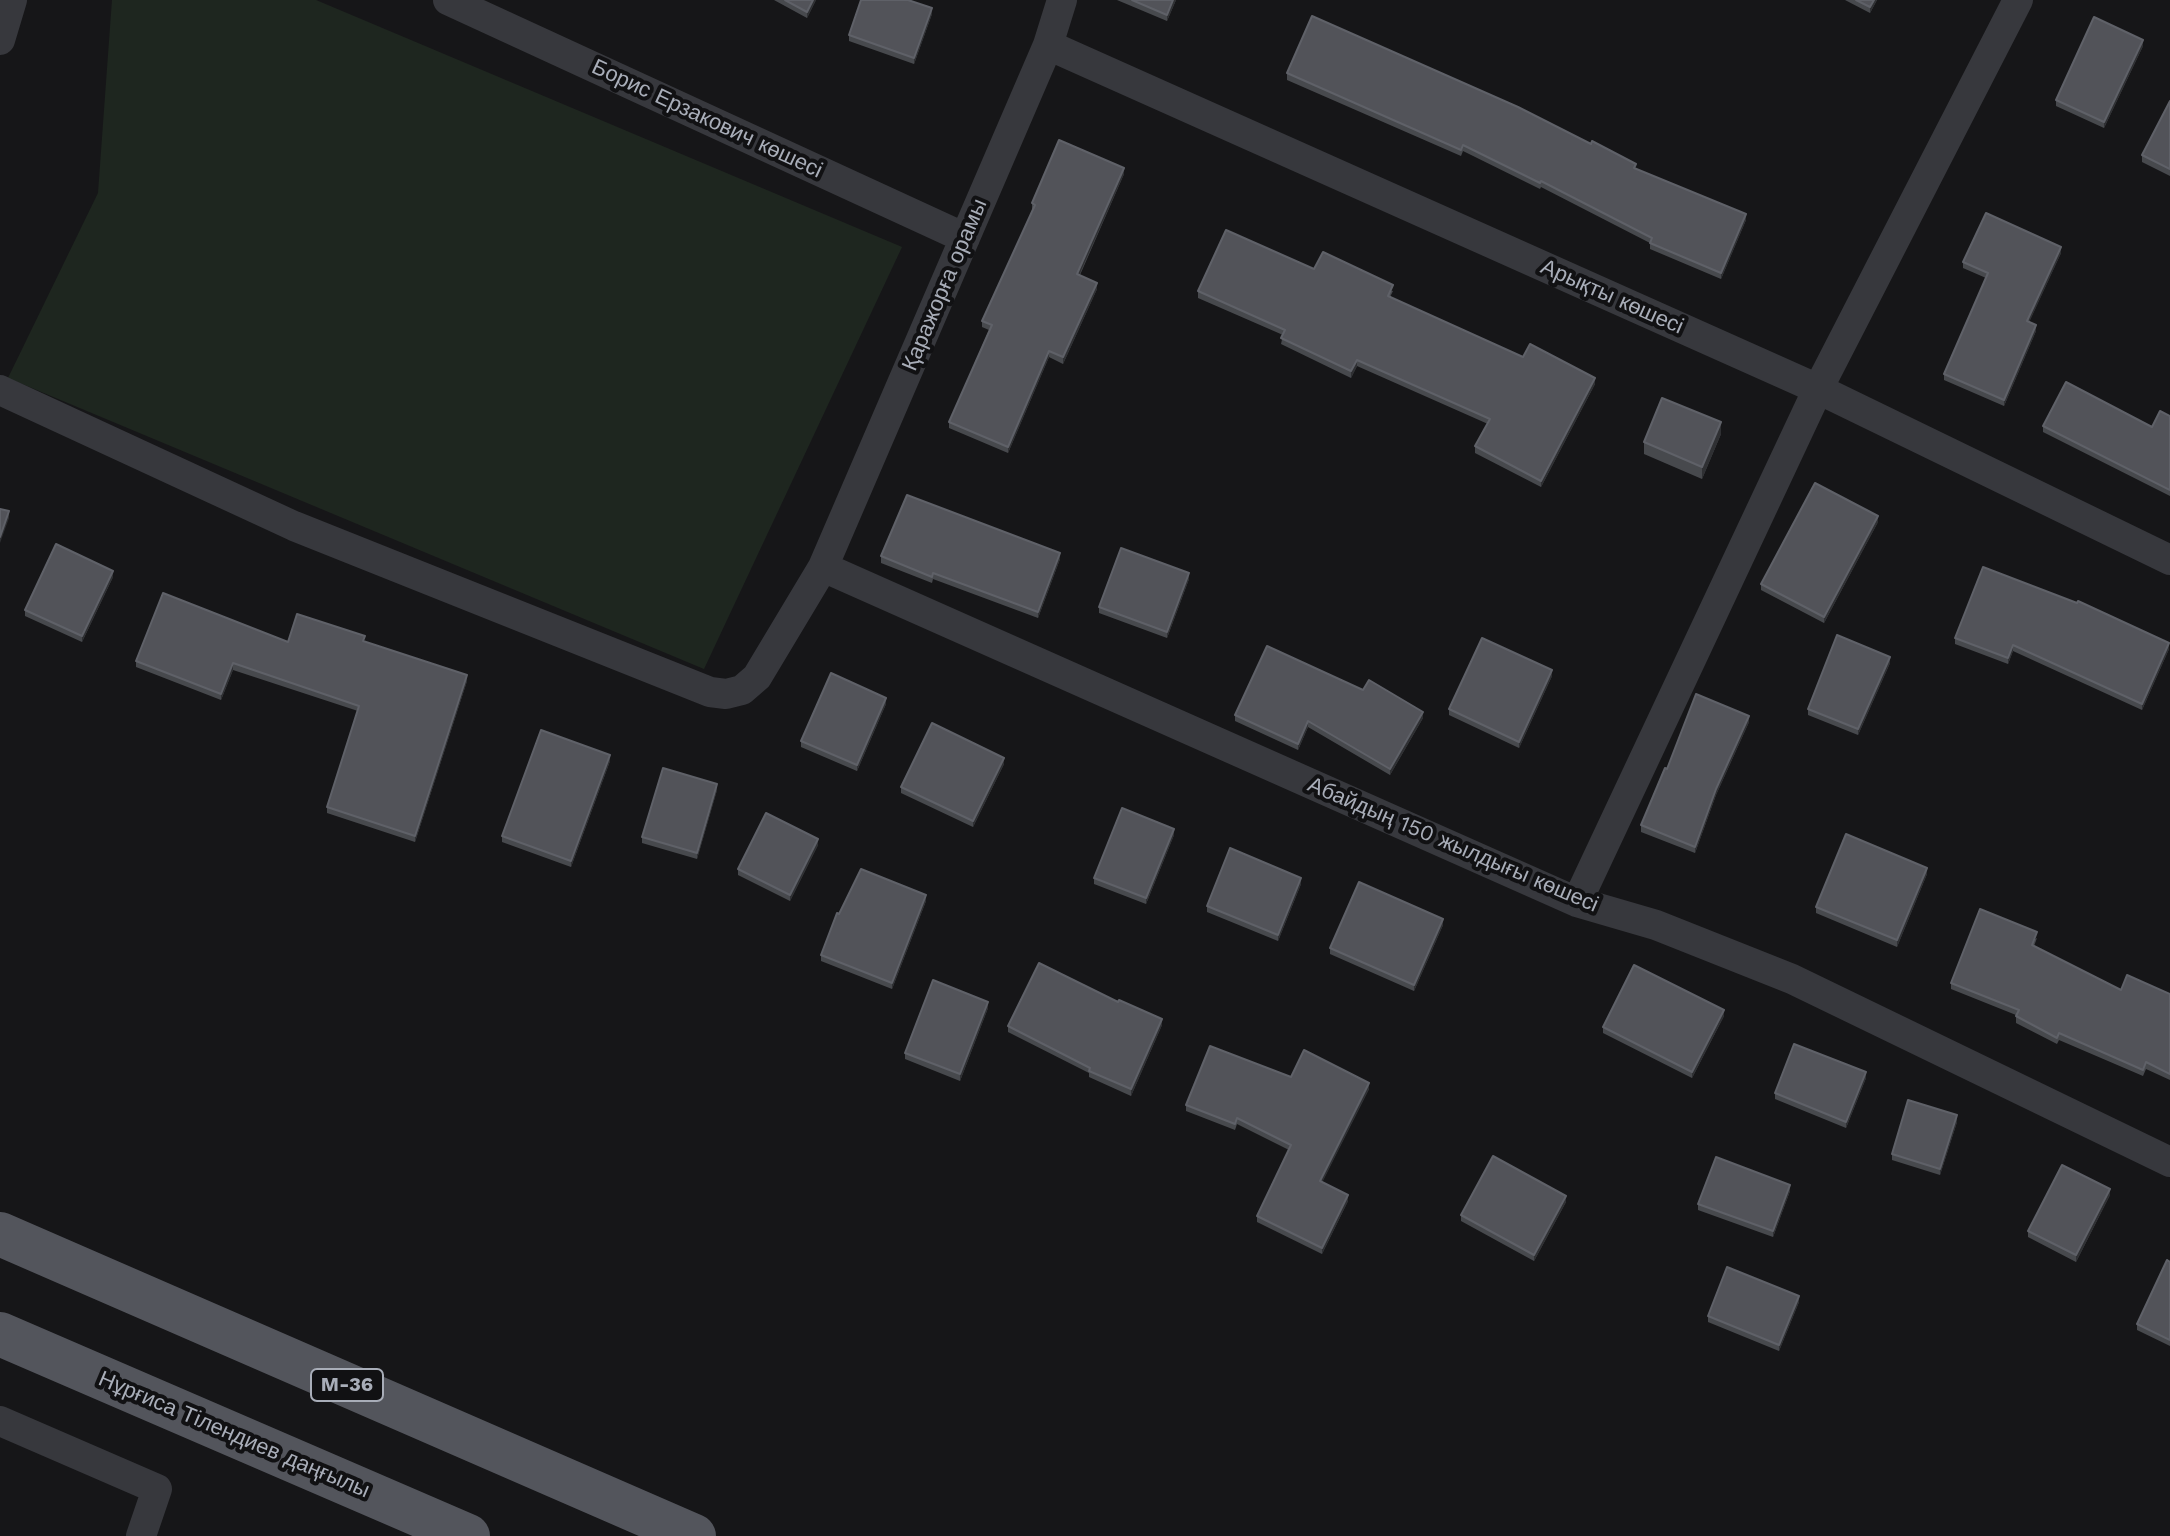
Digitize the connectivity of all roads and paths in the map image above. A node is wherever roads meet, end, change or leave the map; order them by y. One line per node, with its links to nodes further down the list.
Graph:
1 (12, 0): 5 (street)
2 (448, 0): 7 (street, Борис Ерзакович көшесі)
3 (1062, 0): 6 (street, Қаражорға орамы)
4 (2018, 0): 8 (street)
5 (0, 40)
6 (1048, 45): 7 (street, Қаражорға орамы); 8 (street, Арықты көшесі)
7 (965, 238): 11 (street, Қаражорға орамы)
8 (1818, 389): 10 (street, Арықты көшесі); 12 (street)
9 (0, 390): 11 (street, Қаражорға орамы)
10 (2170, 560)
11 (823, 567): 12 (street, Абайдың 150 жылдығы көшесі)
12 (1577, 902): 13 (street, Абайдың 150 жылдығы көшесі)
13 (2170, 1162)
14 (0, 1234): 19 (main road, M-36)
15 (0, 1334): 18 (main road, Нұрғиса Тілендиев даңғылы)
16 (0, 1421): 17 (street)
17 (141, 1536)
18 (468, 1536)
19 (694, 1536)

